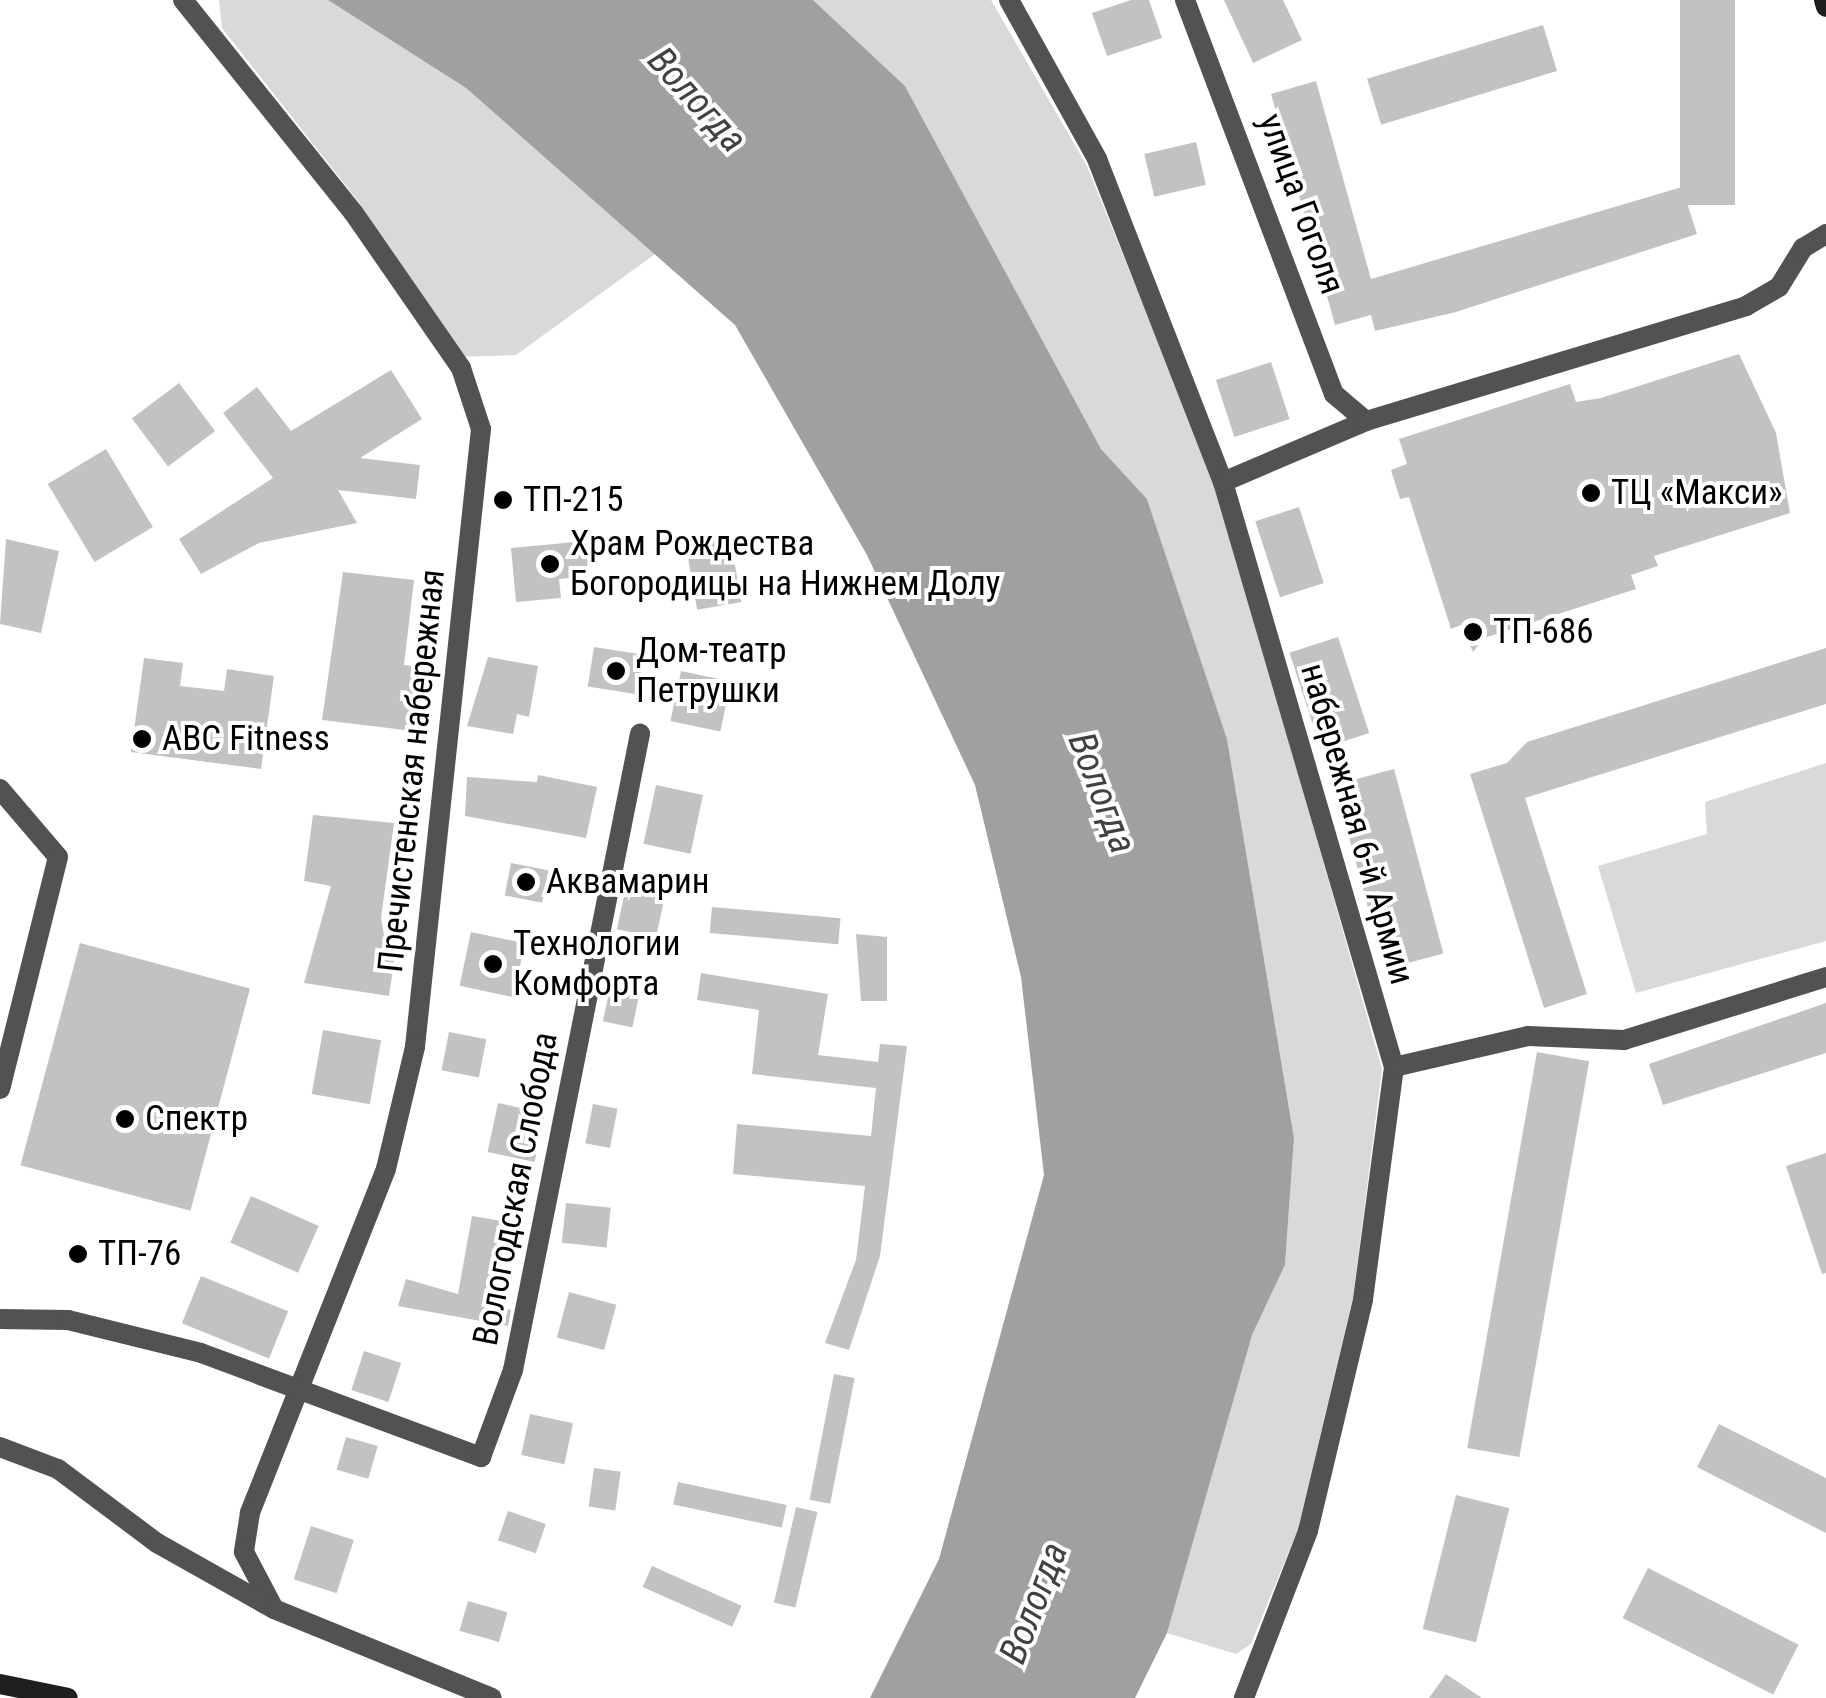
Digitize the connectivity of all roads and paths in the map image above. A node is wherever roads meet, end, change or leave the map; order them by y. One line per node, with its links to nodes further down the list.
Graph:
1 (183, 0): 13 (street, Пречистенская набережная)
2 (1009, 0): 6 (street, набережная 6-й Армии)
3 (1185, 0): 5 (street, улица Гоголя)
4 (1826, 234): 5 (street)
5 (1366, 422): 6 (street)
6 (1223, 482): 10 (street, набережная 6-й Армии)
7 (640, 734): 13 (street, Вологодская Слобода)
8 (0, 789): 11 (street)
9 (1826, 977): 10 (street)
10 (1394, 1068): 19 (street, набережная 6-й Армии)
11 (0, 1089)
12 (0, 1319): 13 (street)
13 (294, 1389): 15 (street, Пречистенская набережная)
14 (0, 1447): 15 (street)
15 (274, 1609): 18 (street)
16 (0, 1684): 17 (street)
17 (68, 1698)
18 (492, 1698)
19 (1244, 1698)

